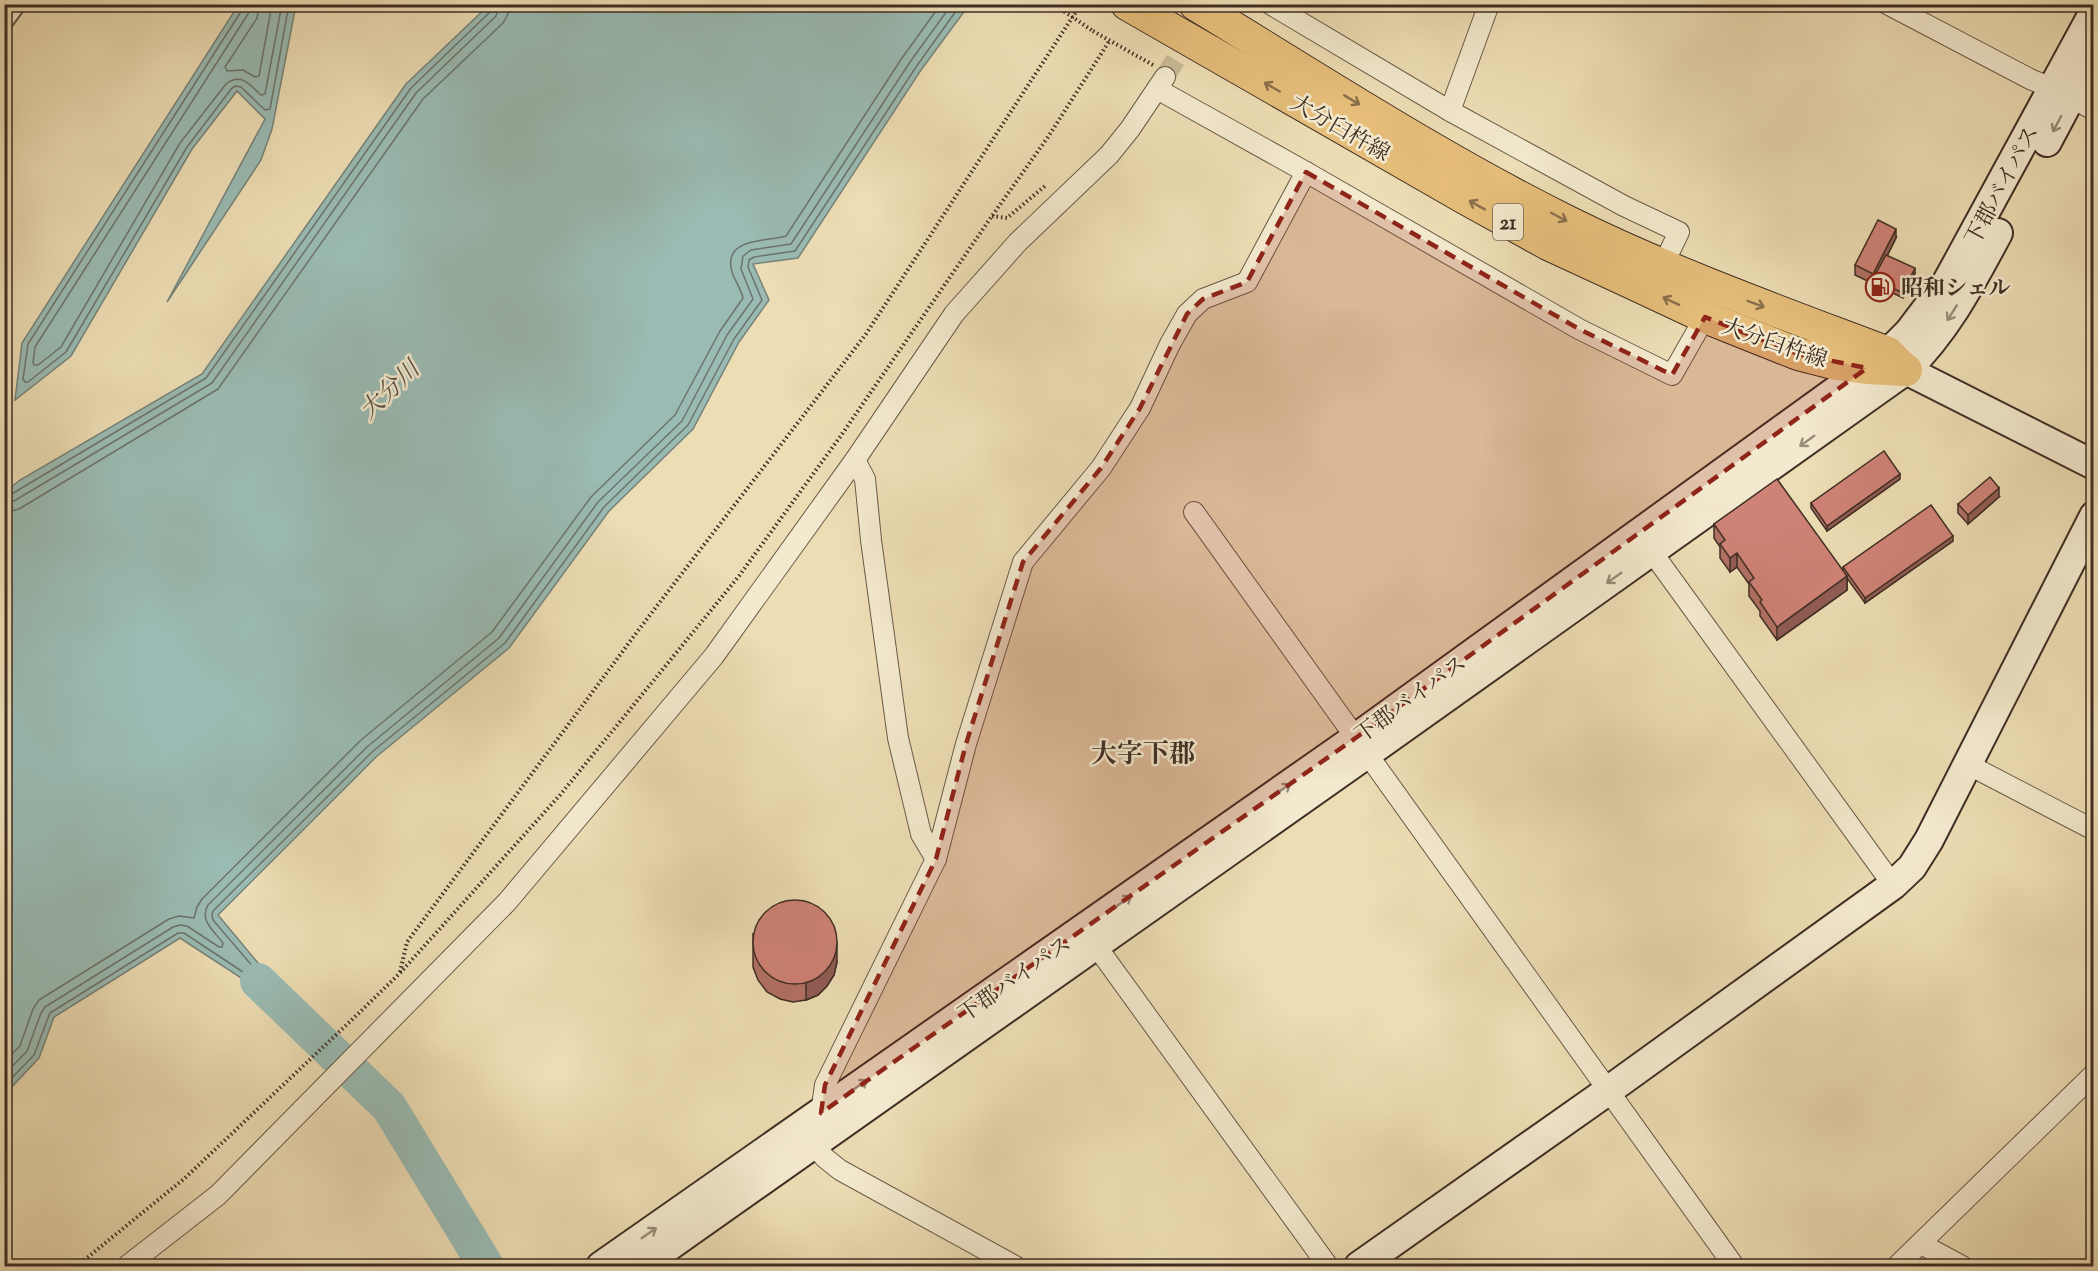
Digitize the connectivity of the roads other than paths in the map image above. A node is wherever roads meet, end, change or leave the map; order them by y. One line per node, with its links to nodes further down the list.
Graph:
1 (21, 4): 8 (lane)
2 (1195, 4): 13 (main road, 大分臼杵線 / 21, one-way to 13)
3 (1270, 4): 11 (street)
4 (1489, 4): 11 (street)
5 (1887, 4): 10 (street)
6 (1132, 7): 14 (main road, 大分臼杵線 / 21, one-way to 6)
7 (2094, 12): 10 (street, 下郡バイパス)
8 (4, 27)
9 (2094, 54): 10 (street, 下郡バイパス)
10 (2072, 98): 15 (street, 下郡バイパス)
11 (1450, 111): 13 (street)
12 (1306, 172): 14 (street); 16 (street); 24 (street)
13 (1663, 265): 15 (main road, 大分臼杵線 / 21, one-way to 15)
14 (1706, 317): 15 (main road, 大分臼杵線 / 21)
15 (1887, 364): 17 (street); 20 (street, 下郡バイパス, one-way to 20); 21 (street, 下郡バイパス)
16 (855, 460): 24 (street); 32 (street)
17 (2094, 465)
18 (1194, 512): 21 (street)
19 (2094, 516): 22 (street)
20 (1652, 552): 21 (street, 下郡バイパス, one-way to 21); 25 (street)
21 (1362, 745): 26 (street, 下郡バイパス); 28 (street)
22 (1967, 764): 23 (street); 25 (street)
23 (2094, 830)
24 (936, 859): 29 (street)
25 (1893, 885): 28 (street)
26 (1090, 937): 29 (street, 下郡バイパス, one-way to 26); 30 (street, 下郡バイパス); 36 (street)
27 (2094, 1074): 31 (street)
28 (1609, 1090): 37 (street); 38 (street)
29 (821, 1113): 33 (street, 下郡バイパス, one-way to 29)
30 (814, 1145): 34 (street, 下郡バイパス); 35 (street)
31 (1921, 1244): 39 (street); 40 (street)
32 (127, 1266)
33 (601, 1266)
34 (641, 1266)
35 (1015, 1266)
36 (1328, 1266)
37 (1359, 1266)
38 (1734, 1266)
39 (1897, 1266)
40 (1962, 1266)

